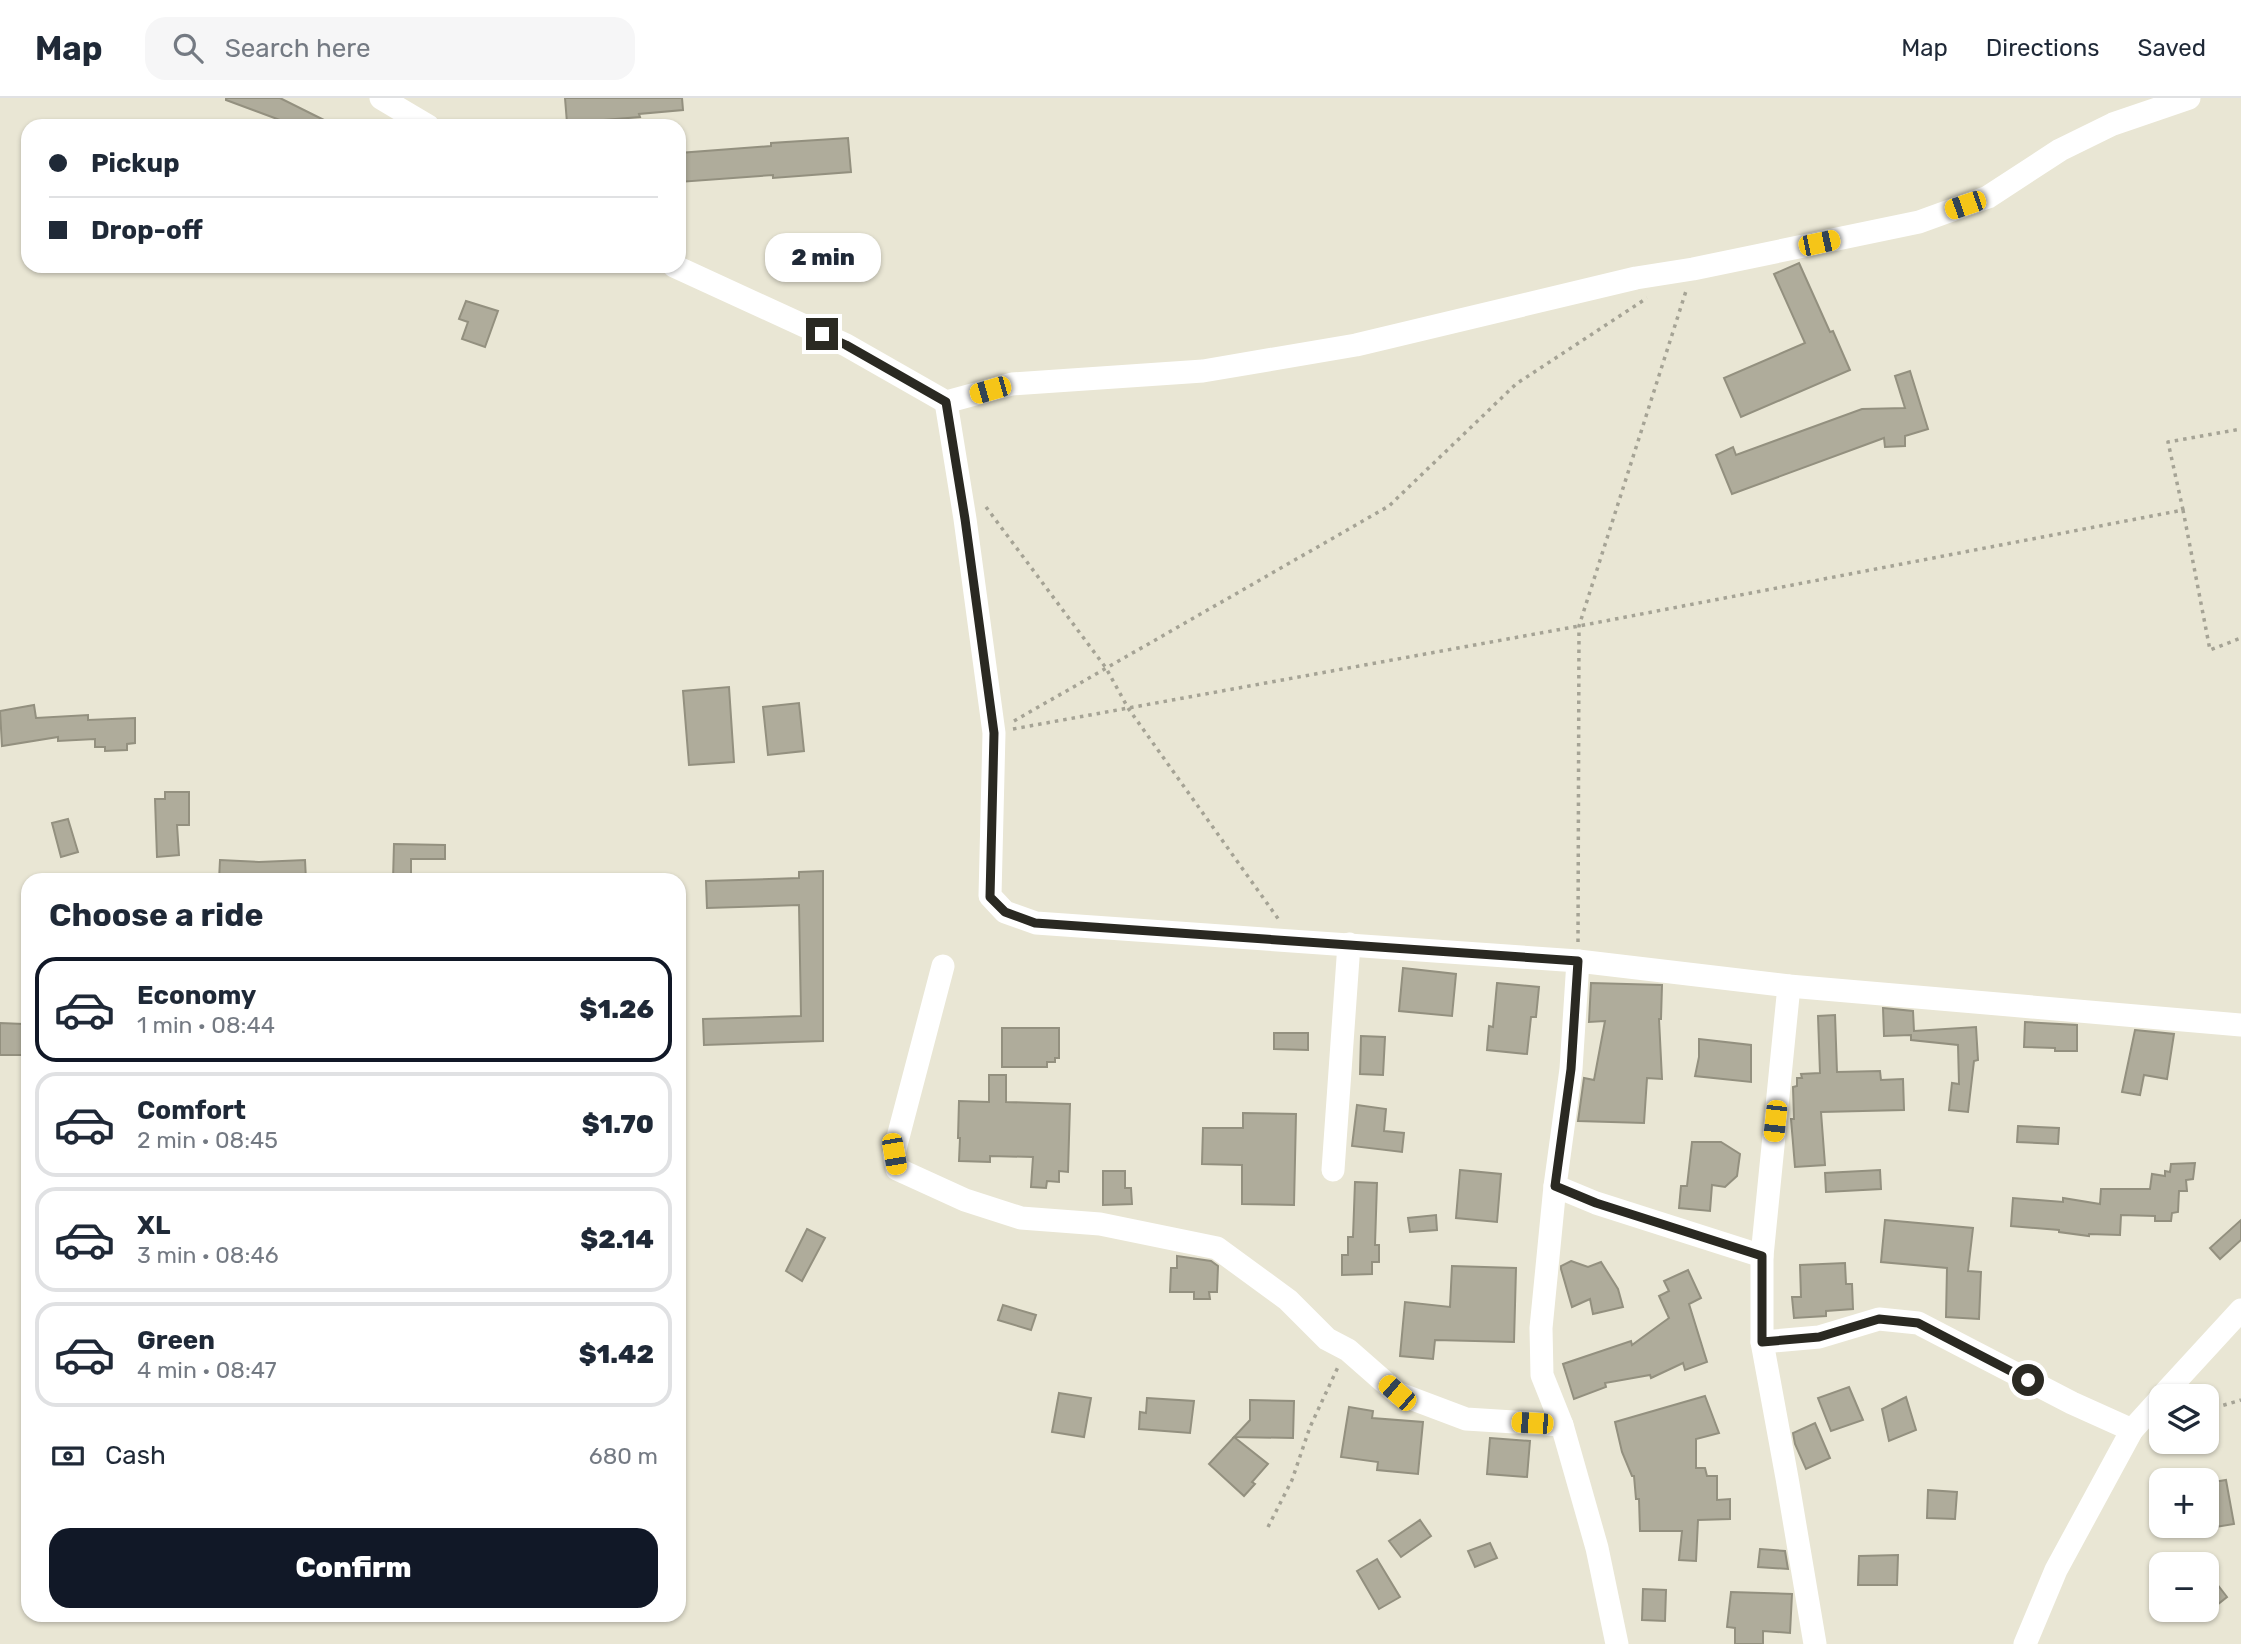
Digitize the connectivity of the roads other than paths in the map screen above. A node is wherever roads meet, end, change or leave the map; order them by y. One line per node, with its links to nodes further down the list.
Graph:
1 (381, 98): 3 (street)
2 (2189, 98): 5 (street)
3 (416, 119)
4 (686, 272): 5 (street)
5 (946, 402): 6 (street)
6 (1349, 944): 7 (street); 11 (street)
7 (1578, 961): 9 (street); 12 (street)
8 (943, 966): 18 (street)
9 (1789, 986): 10 (street); 13 (street)
10 (2241, 1025)
11 (1333, 1170)
12 (1555, 1186): 13 (street); 18 (street)
13 (1762, 1256): 15 (street)
14 (2241, 1310): 16 (street)
15 (1762, 1342): 19 (street); 21 (street)
16 (2174, 1384)
17 (2149, 1411): 19 (street)
18 (1562, 1425): 20 (street)
19 (2132, 1430): 22 (street)
20 (1617, 1644)
21 (1815, 1644)
22 (2025, 1644)

